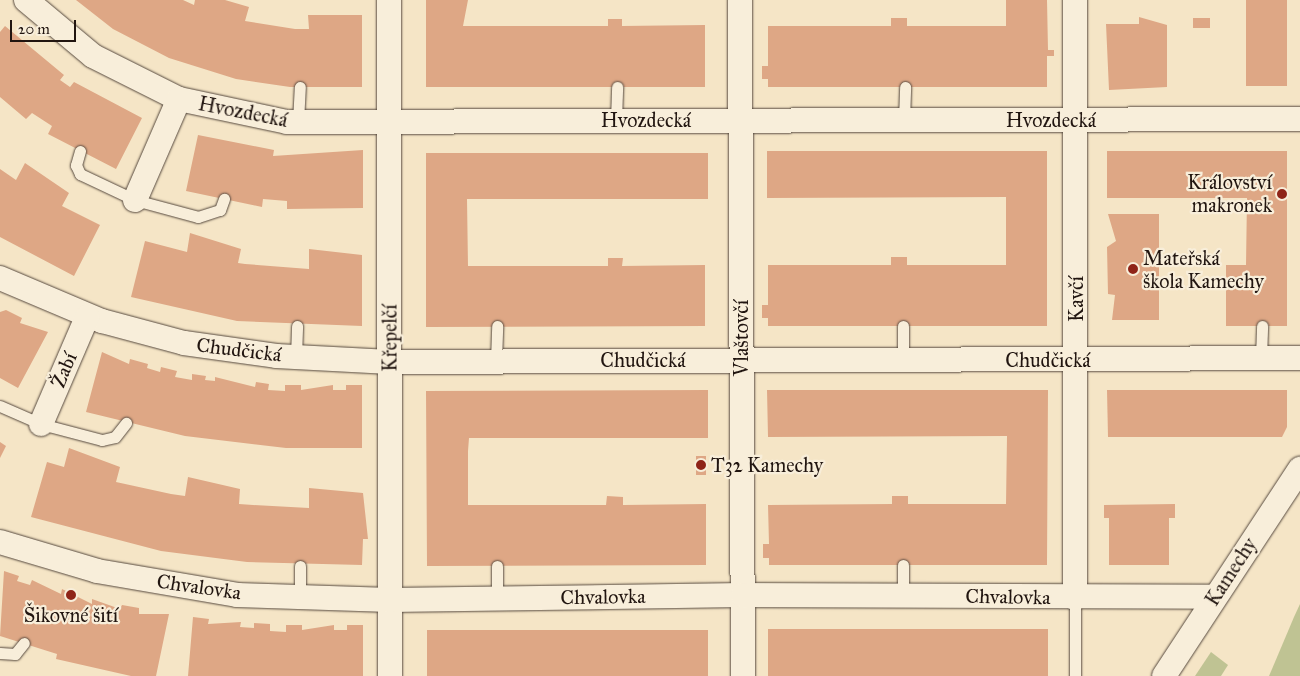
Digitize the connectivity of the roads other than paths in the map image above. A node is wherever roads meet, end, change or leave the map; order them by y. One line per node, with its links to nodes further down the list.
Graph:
1 (26, 0): 8 (street, Hvozdecká)
2 (389, 0): 10 (street, Křepelčí)
3 (740, 0): 12 (street, Vlaštovčí)
4 (1075, 0): 14 (street, Kavčí)
5 (300, 87): 15 (lane)
6 (617, 87): 11 (lane)
7 (905, 87): 13 (lane)
8 (179, 99): 15 (street, Hvozdecká); 18 (street)
9 (1300, 119): 14 (street, Hvozdecká)
10 (389, 120): 11 (street, Hvozdecká); 15 (street, Hvozdecká); 32 (street, Křepelčí)
11 (616, 120): 12 (street, Hvozdecká)
12 (740, 120): 13 (street, Hvozdecká); 28 (street, Vlaštovčí)
13 (904, 120): 14 (street, Hvozdecká)
14 (1076, 121): 30 (street, Kavčí)
15 (298, 122)
16 (80, 151): 18 (lane)
17 (224, 199): 18 (lane)
18 (135, 200)
19 (0, 278): 20 (street, Chudčická)
20 (87, 317): 25 (street, Chudčická); 35 (street, Žabí)
21 (297, 326): 25 (lane)
22 (497, 326): 31 (lane)
23 (903, 326): 29 (lane)
24 (1262, 326): 26 (lane)
25 (296, 357): 32 (street, Chudčická)
26 (1261, 358): 27 (street, Chudčická); 30 (street, Chudčická)
27 (1300, 358)
28 (741, 360): 29 (street, Chudčická); 31 (street, Chudčická); 41 (street, Vlaštovčí)
29 (903, 360): 30 (street, Chudčická)
30 (1076, 360): 46 (street, Kavčí)
31 (496, 361): 32 (street, Chudčická)
32 (390, 362): 47 (street, Křepelčí)
33 (0, 406): 35 (lane)
34 (126, 422): 35 (lane)
35 (41, 424)
36 (1300, 469): 44 (street, Kamechy)
37 (0, 542): 43 (street, Chvalovka)
38 (903, 565): 42 (lane)
39 (300, 566): 43 (lane)
40 (497, 566): 45 (lane)
41 (743, 595): 42 (street, Chvalovka); 45 (street, Chvalovka); 51 (street, Vlaštovčí)
42 (903, 596): 46 (street, Chvalovka)
43 (300, 597): 47 (street, Chvalovka)
44 (1213, 597): 46 (street, Chvalovka); 53 (street, Kamechy)
45 (497, 598): 47 (street, Chvalovka)
46 (1074, 598): 52 (lane)
47 (390, 600): 50 (street, Křepelčí)
48 (24, 644): 49 (lane)
49 (0, 653)
50 (390, 676)
51 (744, 676)
52 (1075, 676)
53 (1164, 676)

